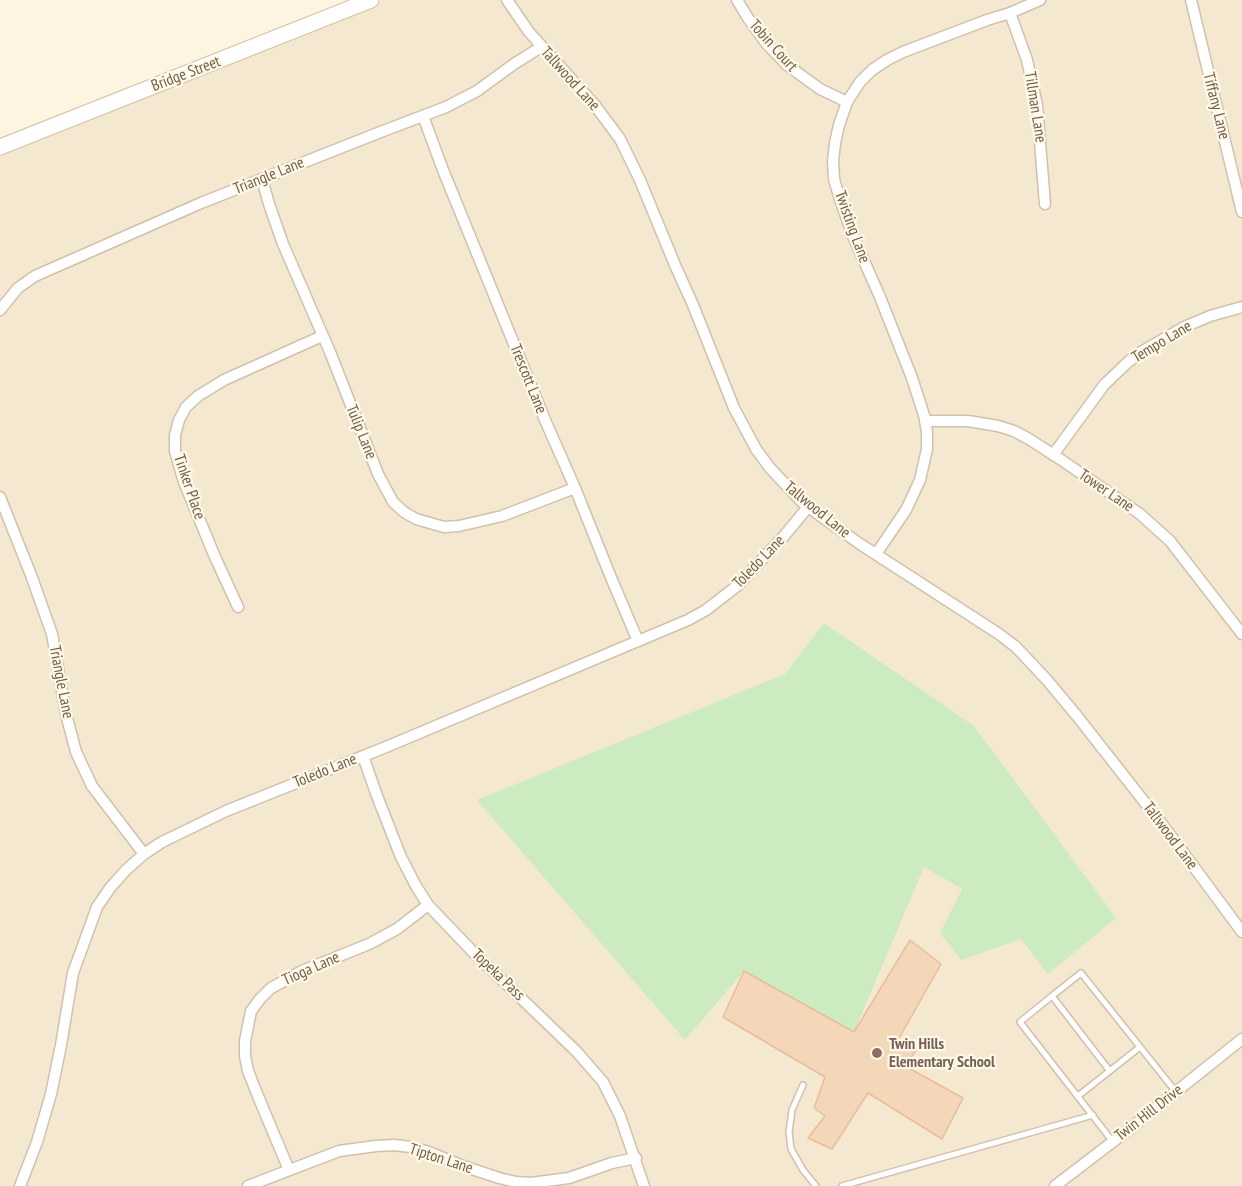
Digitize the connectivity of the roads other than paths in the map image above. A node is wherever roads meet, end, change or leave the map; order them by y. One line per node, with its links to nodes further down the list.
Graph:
1 (371, 0): 10 (main road, Bridge Street)
2 (507, 0): 7 (street, Tallwood Lane)
3 (737, 0): 8 (street, Tobin Court)
4 (1040, 0): 6 (street, Twisting Lane)
5 (1191, 0): 11 (street, Tiffany Lane)
6 (1010, 14): 8 (street, Twisting Lane); 13 (street, Tillman Lane)
7 (541, 47): 9 (street, Triangle Lane); 22 (street, Tallwood Lane)
8 (847, 102): 18 (street, Twisting Lane)
9 (423, 116): 12 (street, Triangle Lane); 20 (street, Trescott Lane)
10 (0, 147)
11 (1237, 170): 14 (street, Tiffany Lane)
12 (262, 179): 16 (street, Triangle Lane); 17 (street, Tulip Lane)
13 (1045, 204)
14 (1242, 212)
15 (1242, 307): 19 (street, Tempo Lane)
16 (0, 310)
17 (322, 336): 20 (street, Tulip Lane); 24 (street, Tinker Place)
18 (925, 421): 19 (street, Tower Lane); 23 (street, Twisting Lane)
19 (1053, 455): 25 (street, Tower Lane)
20 (574, 488): 26 (street, Trescott Lane)
21 (0, 497): 28 (street, Triangle Lane)
22 (808, 507): 23 (street, Tallwood Lane); 26 (street, Toledo Lane)
23 (876, 554): 30 (street, Tallwood Lane)
24 (238, 607)
25 (1242, 634)
26 (638, 641): 27 (street, Toledo Lane)
27 (363, 756): 28 (street, Toledo Lane); 29 (street, Topeka Pass)
28 (144, 854): 42 (street, Toledo Lane)
29 (429, 905): 40 (street, Topeka Pass); 41 (street, Tioga Lane)
30 (1242, 932)
31 (1052, 996): 33 (lane); 34 (lane); 37 (lane)
32 (1242, 1040): 36 (street, Twin Hill Drive)
33 (1140, 1047): 34 (lane); 36 (lane)
34 (1109, 1070): 37 (lane)
35 (803, 1085): 45 (lane)
36 (1176, 1092): 39 (street, Twin Hill Drive)
37 (1078, 1096): 38 (lane)
38 (1093, 1115): 39 (lane); 46 (lane)
39 (1113, 1142): 47 (street, Twin Hill Drive)
40 (636, 1158): 41 (street, Tipton Lane); 44 (street, Topeka Pass)
41 (289, 1170): 43 (street, Tipton Lane)
42 (20, 1186)
43 (248, 1186)
44 (644, 1186)
45 (816, 1186)
46 (842, 1186)
47 (1055, 1186)

